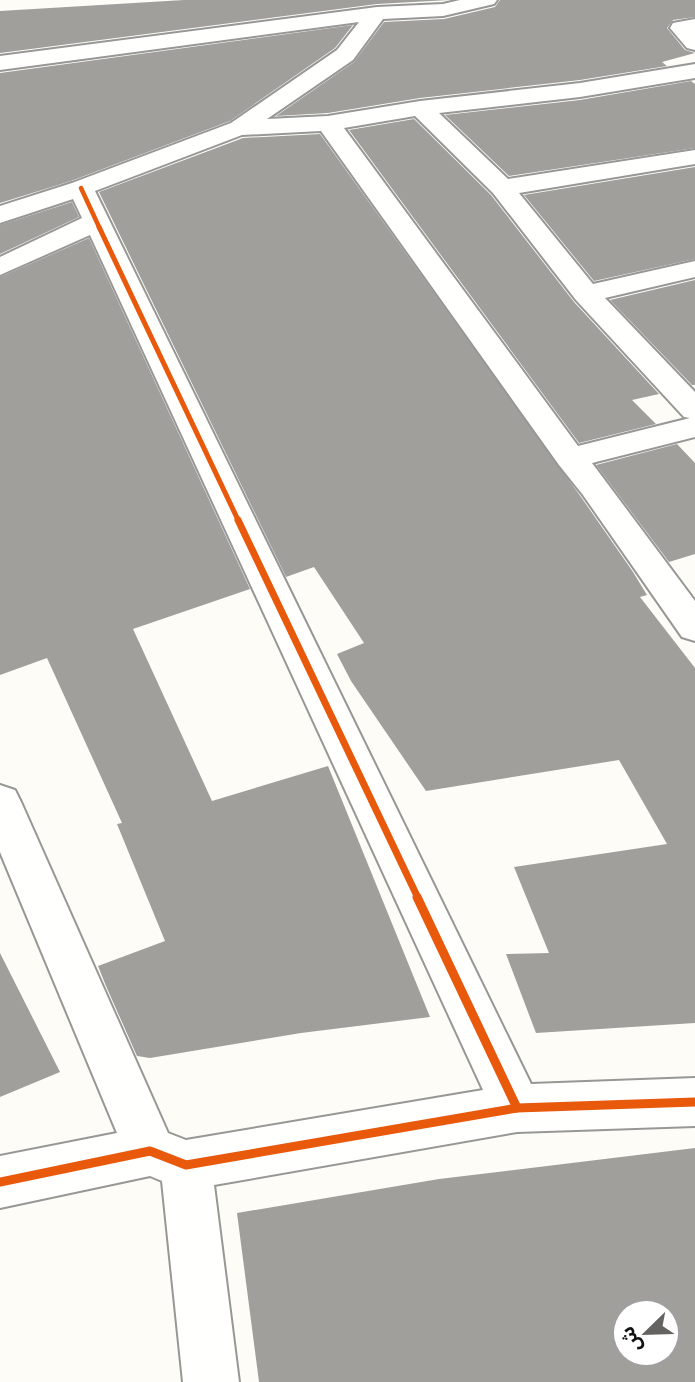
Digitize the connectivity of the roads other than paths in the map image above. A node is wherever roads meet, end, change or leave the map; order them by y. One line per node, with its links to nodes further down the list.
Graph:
1 (487, 0): 2 (street)
2 (377, 13): 5 (street); 9 (street)
3 (695, 25): 4 (street)
4 (695, 43)
5 (0, 63)
6 (695, 71): 7 (street)
7 (420, 108): 8 (street); 12 (street)
8 (328, 123): 9 (street); 20 (street)
9 (239, 128): 11 (street)
10 (695, 156): 12 (street)
11 (81, 188): 13 (street); 14 (street)
12 (502, 188): 17 (street)
13 (0, 215)
14 (97, 221): 15 (street); 24 (street)
15 (0, 267)
16 (695, 269): 17 (street)
17 (586, 294): 18 (street)
18 (695, 410)
19 (695, 427): 20 (street)
20 (570, 458): 21 (street)
21 (695, 628)
22 (0, 802): 25 (street)
23 (695, 1102): 24 (street)
24 (517, 1108): 25 (street)
25 (168, 1158): 26 (street); 27 (street)
26 (0, 1182)
27 (211, 1382)

